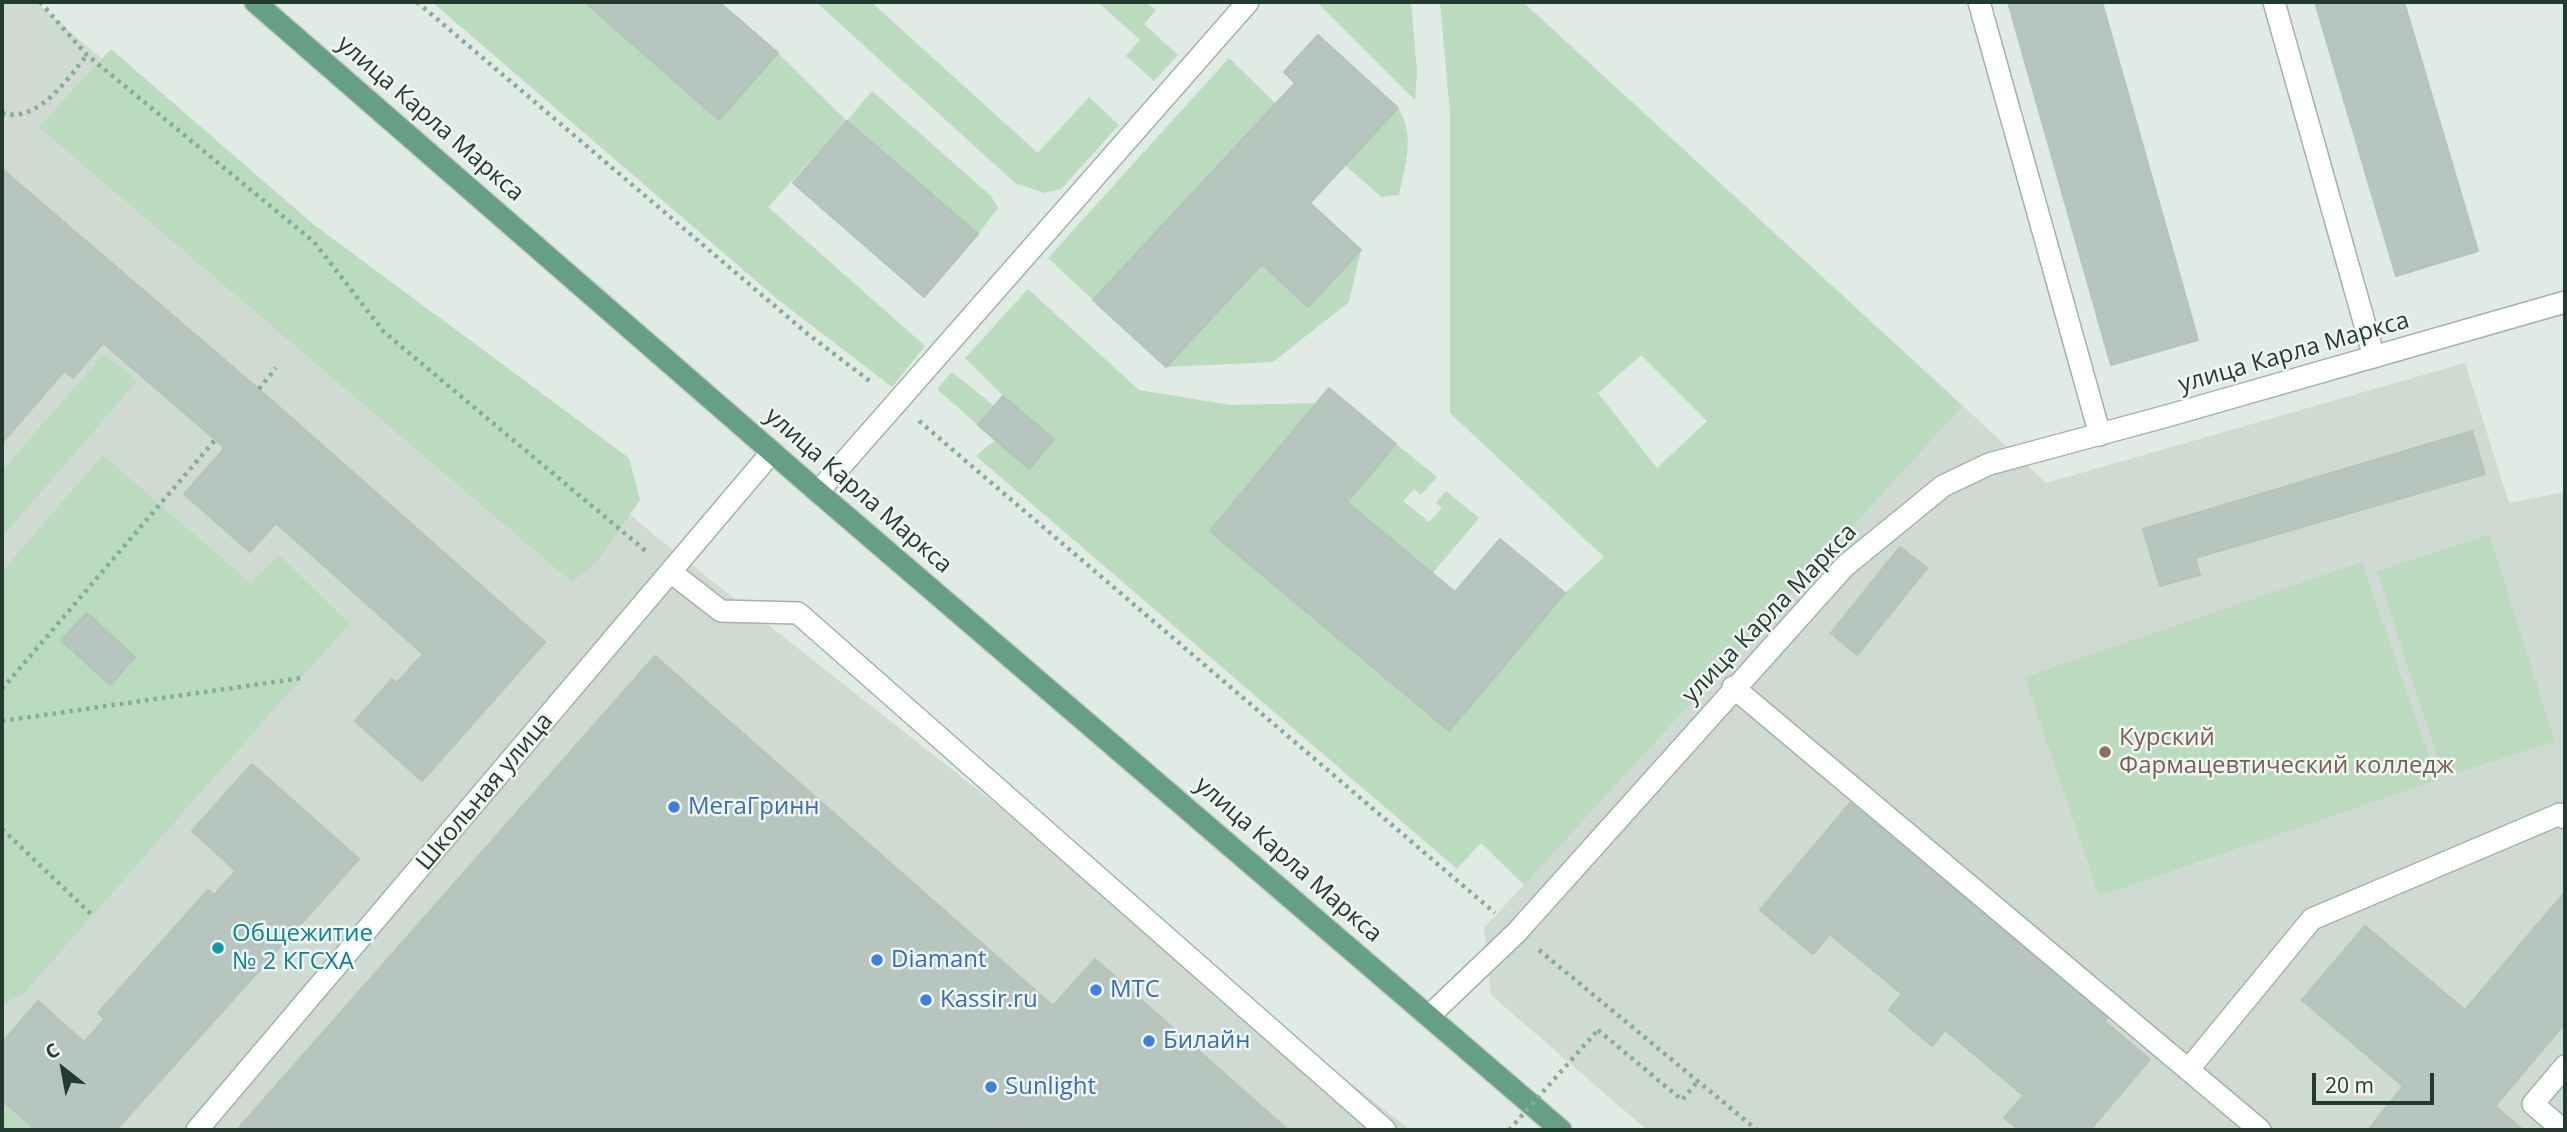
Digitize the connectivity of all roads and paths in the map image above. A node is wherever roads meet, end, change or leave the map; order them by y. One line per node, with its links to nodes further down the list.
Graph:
1 (40, 2): 7 (path)
2 (255, 2): 16 (main road, улица Карла Маркса)
3 (417, 2): 13 (path)
4 (1248, 2): 13 (street)
5 (1979, 2): 14 (street)
6 (2274, 2): 10 (street)
7 (87, 55): 8 (path); 18 (path)
8 (2, 113)
9 (2565, 302): 10 (street, улица Карла Маркса)
10 (2374, 357): 14 (street, улица Карла Маркса)
11 (276, 368): 12 (path)
12 (259, 389)
13 (897, 402): 17 (street); 26 (path)
14 (2100, 435): 20 (street, улица Карла Маркса)
15 (215, 440): 21 (path)
16 (772, 452): 17 (main road, улица Карла Маркса); 18 (street, Школьная улица)
17 (818, 492): 27 (main road, улица Карла Маркса)
18 (671, 573): 31 (street, Школьная улица); 32 (street)
19 (302, 678): 22 (path)
20 (1733, 687): 26 (street, улица Карла Маркса); 29 (street)
21 (2, 688)
22 (2, 722)
23 (2565, 818): 29 (street)
24 (2, 830): 25 (path)
25 (92, 915)
26 (1517, 932): 27 (street, улица Карла Маркса); 30 (path)
27 (1429, 1017): 34 (main road, улица Карла Маркса)
28 (2565, 1066): 37 (street)
29 (2188, 1070): 36 (street)
30 (1699, 1080): 33 (path, bridge); 35 (path)
31 (197, 1130)
32 (1385, 1130)
33 (1509, 1130)
34 (1561, 1130)
35 (1757, 1130)
36 (2259, 1130)
37 (2563, 1130)

